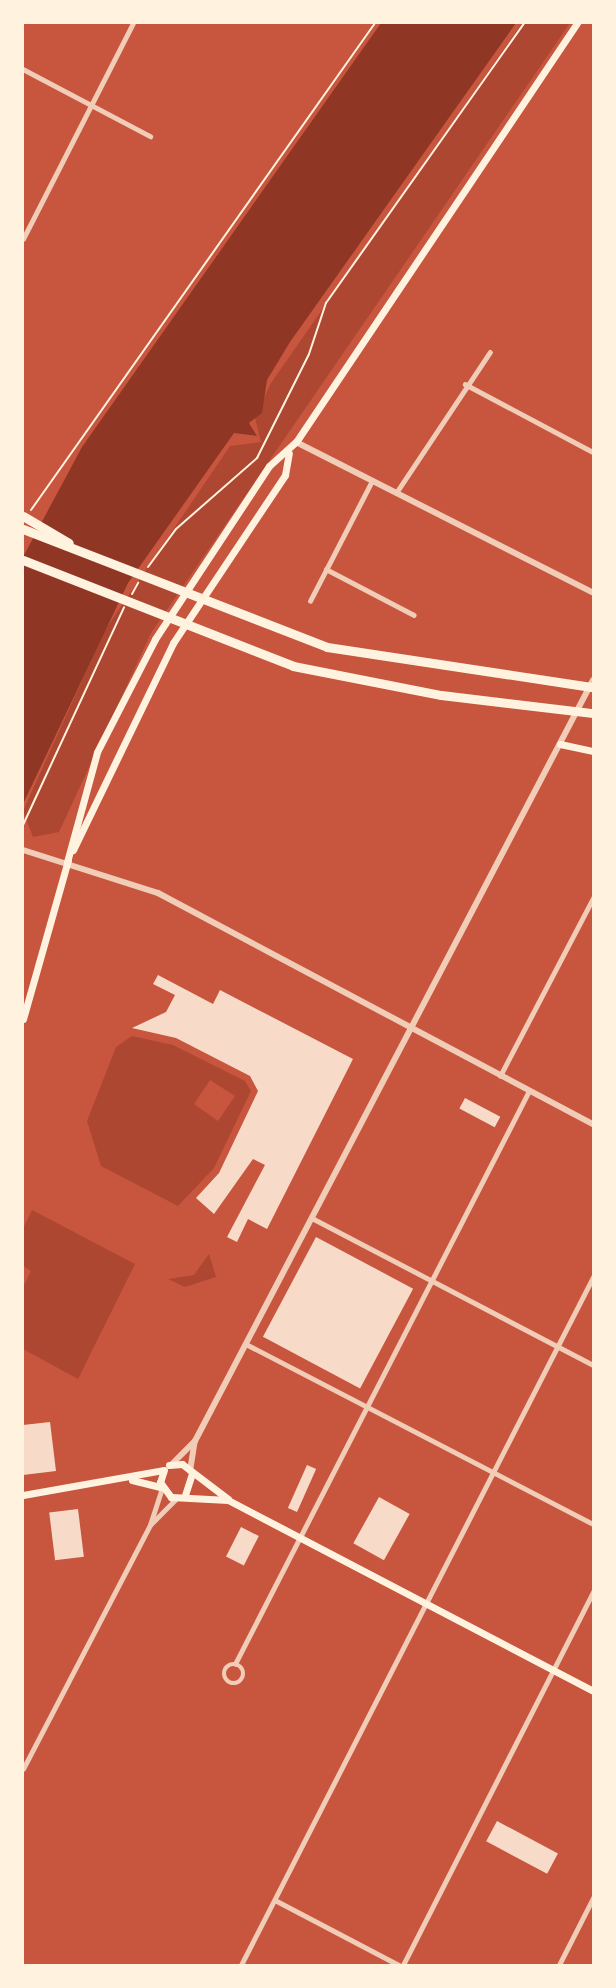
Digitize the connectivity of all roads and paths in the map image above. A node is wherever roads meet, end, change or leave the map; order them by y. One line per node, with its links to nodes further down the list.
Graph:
1 (133, 23): 6 (street)
2 (375, 23): 16 (path)
3 (524, 23): 29 (path)
4 (577, 23): 11 (main road)
5 (23, 69): 6 (street)
6 (93, 106): 7 (street); 8 (street)
7 (150, 136)
8 (23, 239)
9 (490, 352): 10 (street)
10 (465, 384): 13 (street); 15 (street)
11 (296, 442): 12 (main road); 14 (street)
12 (289, 452): 31 (main road); 31 (main road)
13 (593, 452)
14 (372, 481): 15 (street); 20 (street)
15 (396, 494): 21 (street)
16 (23, 517): 18 (highway)
17 (23, 529): 18 (highway)
18 (98, 559): 25 (highway)
19 (23, 560): 26 (highway)
20 (326, 569): 22 (street); 23 (street)
21 (593, 593)
22 (310, 601)
23 (414, 615)
24 (593, 680): 27 (street)
25 (593, 687)
26 (593, 713)
27 (560, 744): 28 (main road); 35 (street)
28 (593, 751)
29 (23, 825)
30 (23, 850): 31 (street)
31 (67, 862): 34 (main road); 35 (street)
32 (593, 898): 33 (street)
33 (590, 911): 36 (street)
34 (23, 1019)
35 (410, 1029): 36 (street); 39 (street)
36 (500, 1076): 37 (street)
37 (529, 1091): 38 (street); 41 (street)
38 (593, 1124)
39 (311, 1218): 41 (street); 42 (street)
40 (593, 1277): 43 (street)
41 (431, 1280): 43 (street); 45 (street)
42 (246, 1344): 45 (street); 46 (street)
43 (557, 1346): 44 (street); 49 (street)
44 (593, 1365)
45 (367, 1407): 49 (street); 57 (street)
46 (195, 1441): 47 (street); 48 (street)
47 (168, 1467): 48 (main road); 50 (main road); 51 (main road)
48 (191, 1472): 53 (main road); 54 (main road)
49 (492, 1472): 55 (street); 59 (street)
50 (131, 1480): 51 (main road); 52 (main road)
51 (161, 1487): 53 (main road); 56 (street)
52 (23, 1495)
53 (181, 1496): 54 (main road); 56 (street)
54 (228, 1500): 57 (main road)
55 (593, 1524)
56 (150, 1525): 63 (street)
57 (300, 1536): 59 (main road); 60 (street)
58 (593, 1592): 61 (street)
59 (425, 1602): 61 (main road); 65 (street)
60 (235, 1664): 60 (street)
61 (553, 1670): 62 (main road); 67 (street)
62 (593, 1691)
63 (23, 1769)
64 (593, 1898): 68 (street)
65 (275, 1900): 66 (street); 67 (street)
66 (242, 1965)
67 (401, 1965)
68 (559, 1965)

